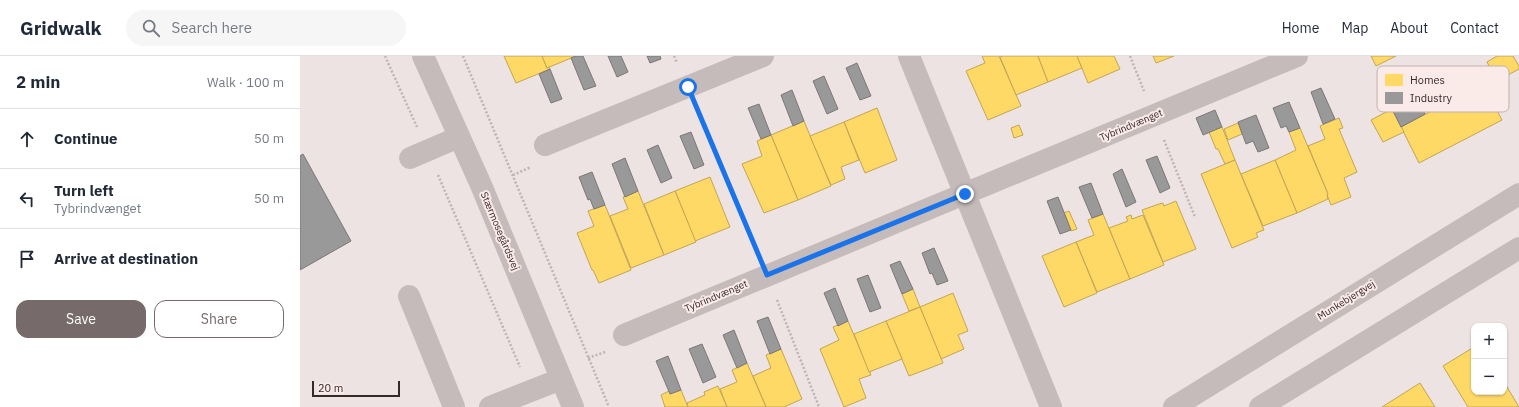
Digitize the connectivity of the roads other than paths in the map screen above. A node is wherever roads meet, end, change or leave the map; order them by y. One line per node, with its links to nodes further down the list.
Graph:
1 (423, 56): 5 (street, Stærmosegårdsvej)
2 (763, 56): 6 (street)
3 (909, 56): 8 (street)
4 (1297, 56): 8 (street, Tybrindvænget)
5 (459, 137): 7 (street); 13 (street, Stærmosegårdsvej)
6 (545, 145)
7 (419, 154)
8 (965, 194): 12 (street, Tybrindvænget); 17 (street)
9 (1519, 194): 18 (street, Munkebjergvej)
10 (1519, 248): 19 (street)
11 (409, 296): 14 (street)
12 (624, 335)
13 (561, 379): 15 (street); 16 (street, Stærmosegårdsvej)
14 (454, 407)
15 (490, 407)
16 (572, 407)
17 (1051, 407)
18 (1174, 407)
19 (1260, 407)

